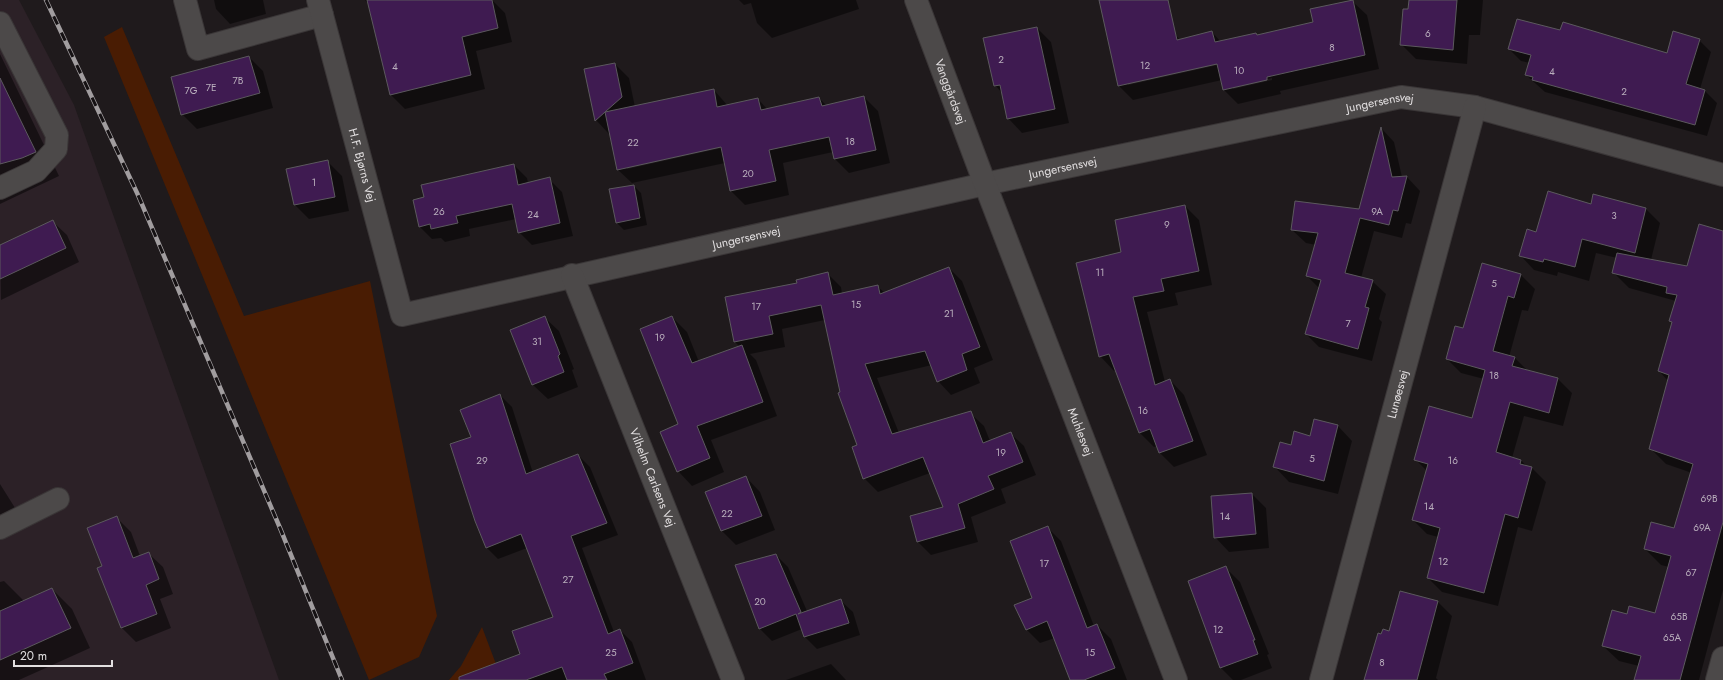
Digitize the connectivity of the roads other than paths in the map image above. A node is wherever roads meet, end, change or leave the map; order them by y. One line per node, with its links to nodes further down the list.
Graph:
1 (185, 0): 3 (street, H.F. Bjørns Vej)
2 (916, 0): 7 (street, Vanggårdsvej)
3 (320, 8): 10 (street, H.F. Bjørns Vej)
4 (0, 23): 8 (street)
5 (1475, 107): 6 (street, Jungersensvej); 7 (street, Jungersensvej); 16 (street, Lunøesvej)
6 (1723, 175)
7 (985, 184): 9 (street, Jungersensvej); 15 (street, Muhlesvej)
8 (0, 188)
9 (572, 275): 10 (street, Jungersensvej); 14 (street, Vilhelm Carlsens Vej)
10 (402, 315)
11 (58, 499): 12 (street)
12 (0, 528)
13 (1723, 658): 17 (street)
14 (732, 680)
15 (1176, 680)
16 (1321, 680)
17 (1717, 680)

